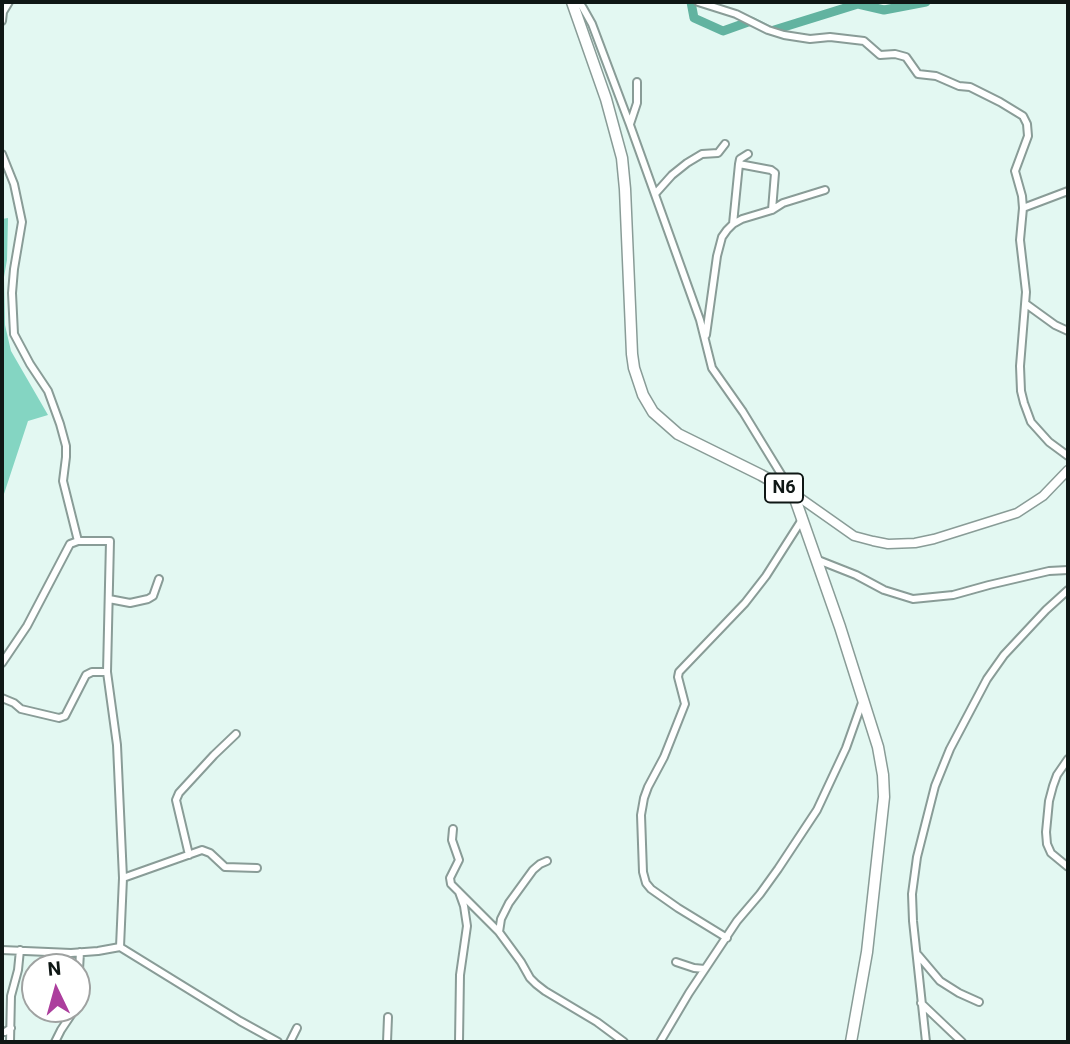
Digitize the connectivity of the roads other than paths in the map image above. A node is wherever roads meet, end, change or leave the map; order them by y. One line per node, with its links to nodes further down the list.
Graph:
1 (9, 2): 5 (street)
2 (573, 2): 6 (street); 24 (highway, N6)
3 (586, 2): 6 (street)
4 (698, 2): 16 (street)
5 (2, 21)
6 (592, 24): 8 (street)
7 (637, 82): 8 (street)
8 (630, 125): 15 (street)
9 (725, 144): 15 (street)
10 (748, 153): 12 (street)
11 (2, 154): 26 (street)
12 (738, 163): 17 (street); 18 (street)
13 (825, 190): 17 (street)
14 (1068, 191): 16 (street)
15 (655, 194): 21 (street)
16 (1023, 208): 19 (street)
17 (772, 210): 18 (street)
18 (733, 224): 21 (street)
19 (1026, 304): 20 (street); 22 (street)
20 (1068, 331)
21 (705, 337): 24 (street)
22 (1068, 456)
23 (1068, 470): 24 (main road)
24 (793, 494): 25 (highway, N6)
25 (803, 518): 27 (highway, N6); 46 (street)
26 (78, 541): 31 (street); 32 (street)
27 (818, 560): 28 (street); 35 (highway, N6)
28 (1068, 570)
29 (159, 579): 31 (street)
30 (1068, 590): 52 (street)
31 (109, 599): 33 (street)
32 (2, 663)
33 (107, 672): 34 (street); 43 (street)
34 (2, 698)
35 (863, 699): 46 (street); 70 (highway, N6)
36 (236, 734): 39 (street)
37 (1068, 758): 41 (street)
38 (453, 829): 44 (street)
39 (189, 855): 42 (street); 43 (street)
40 (547, 861): 45 (street)
41 (1068, 867)
42 (257, 868)
43 (123, 878): 47 (street)
44 (457, 890): 45 (street); 67 (street)
45 (499, 932): 68 (street)
46 (727, 938): 54 (street)
47 (120, 947): 51 (street); 64 (street)
48 (2, 950): 49 (street)
49 (20, 950): 50 (street); 59 (street)
50 (45, 953)
51 (80, 953)
52 (917, 954): 55 (street); 56 (street)
53 (676, 962): 54 (street)
54 (705, 969): 69 (street)
55 (979, 1002)
56 (921, 1003): 71 (street); 72 (street)
57 (388, 1017): 66 (street)
58 (66, 1023): 63 (street)
59 (11, 1028): 61 (street); 62 (street)
60 (297, 1028): 65 (street)
61 (2, 1032)
62 (10, 1042)
63 (55, 1042)
64 (278, 1042)
65 (290, 1042)
66 (387, 1042)
67 (459, 1042)
68 (624, 1042)
69 (660, 1042)
70 (851, 1042)
71 (926, 1042)
72 (962, 1042)

